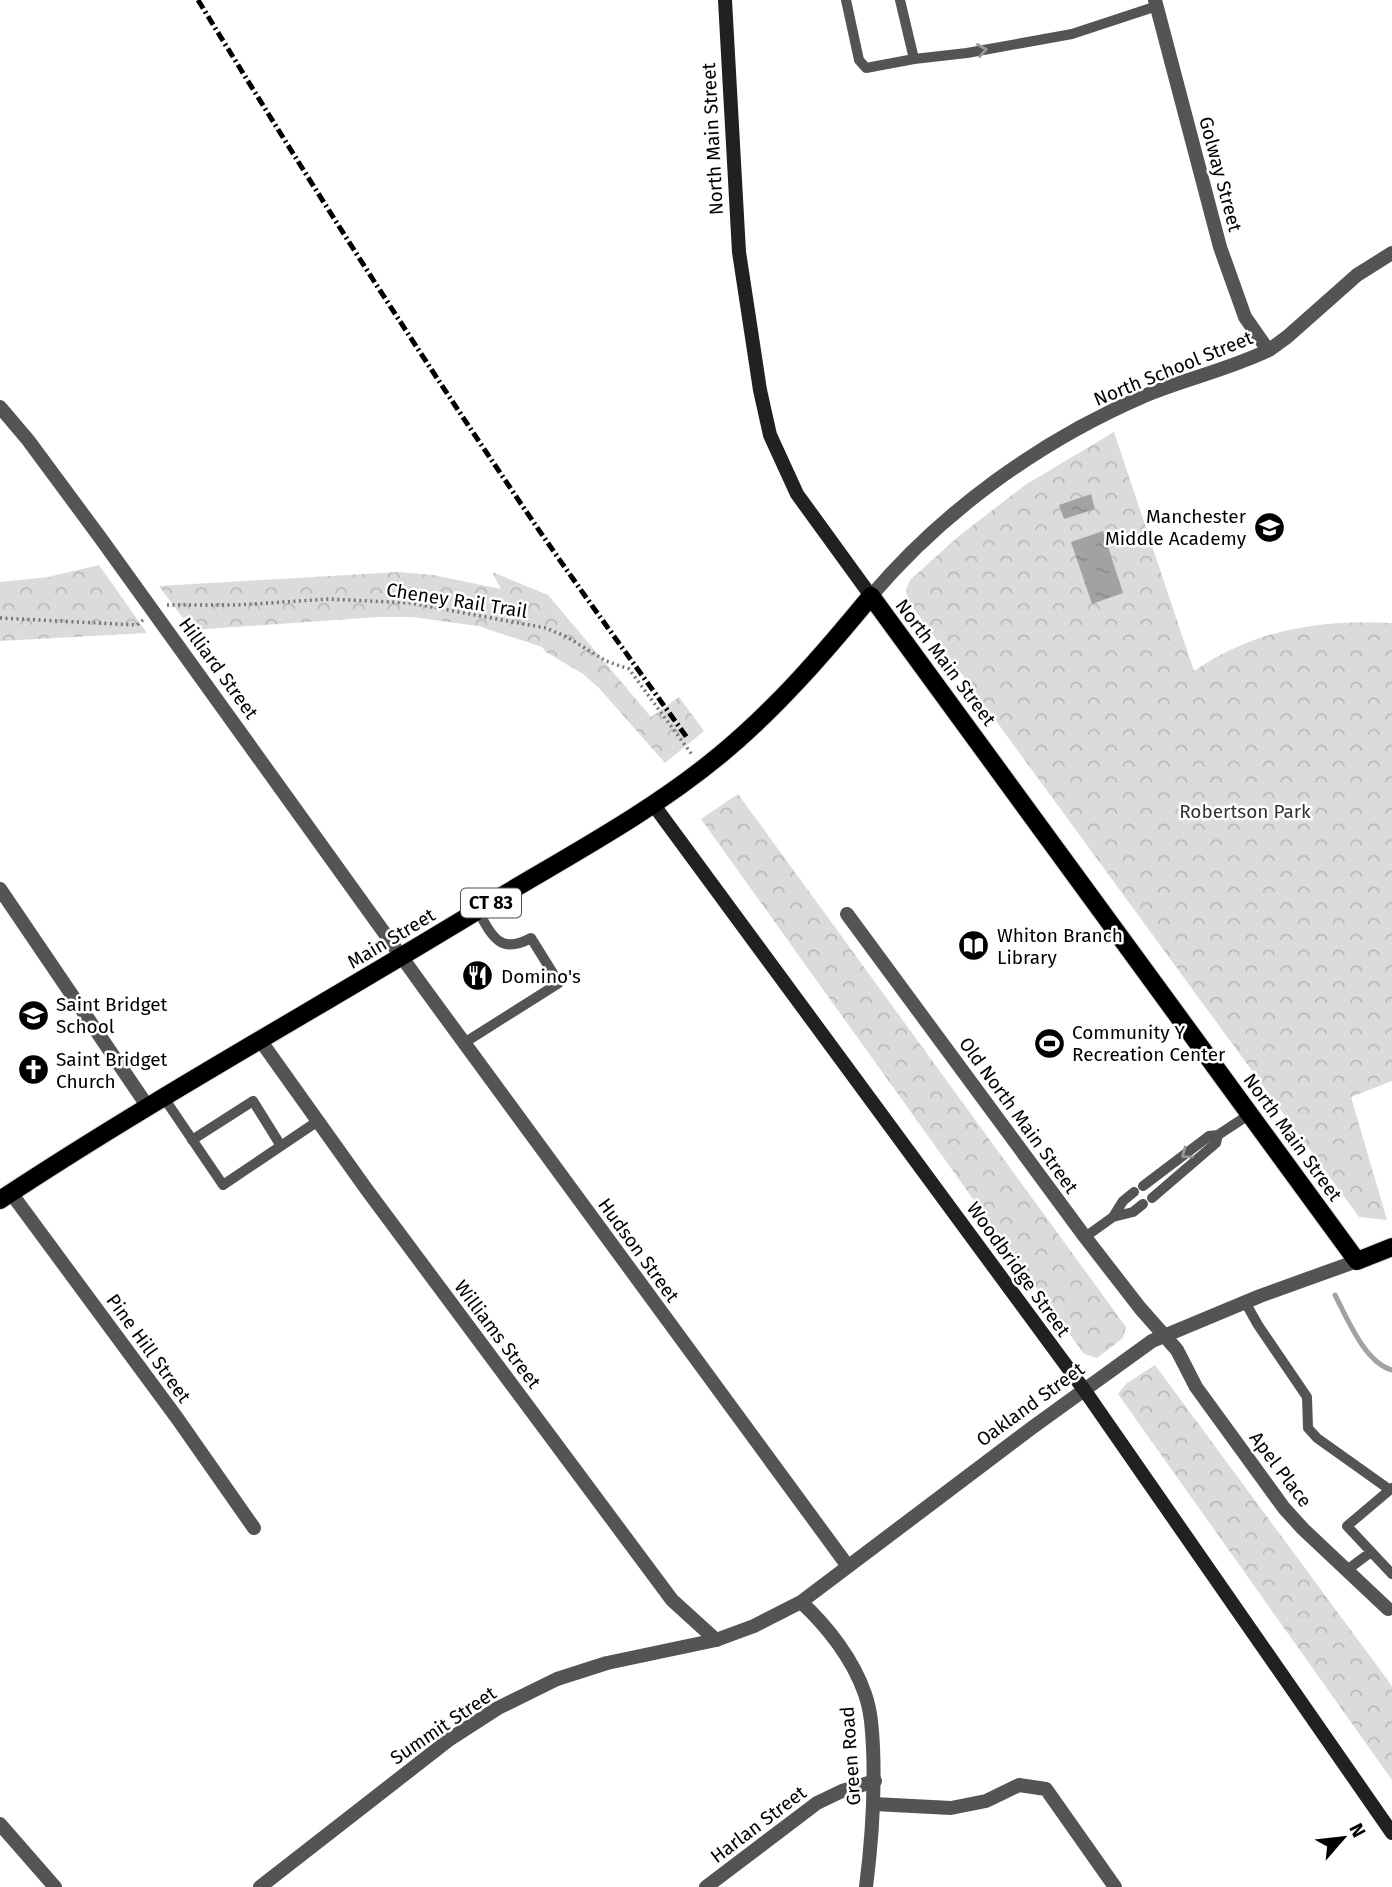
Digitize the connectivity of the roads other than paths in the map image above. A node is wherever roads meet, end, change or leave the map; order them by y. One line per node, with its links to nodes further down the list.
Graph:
1 (724, 0): 9 (main road, North Main Street)
2 (846, 0): 5 (lane)
3 (900, 0): 5 (lane)
4 (1156, 3): 5 (lane, one-way to 4); 7 (street, Golway Street)
5 (914, 59)
6 (1392, 253): 7 (street, North School Street)
7 (1268, 350): 9 (street, North School Street)
8 (0, 407): 14 (street, Hilliard Street)
9 (871, 596): 10 (main road, Main Street / CT 83); 18 (main road, North Main Street)
10 (653, 804): 12 (main road, Main Street / CT 83); 30 (main road, Woodbridge Street)
11 (0, 889): 17 (street)
12 (478, 911): 14 (main road, Main Street / CT 83); 16 (lane)
13 (847, 914): 25 (street, Old North Main Street)
14 (401, 956): 15 (main road, Main Street / CT 83); 16 (street, Hudson Street)
15 (260, 1040): 17 (main road, Main Street / CT 83); 19 (street, Williams Street)
16 (464, 1043): 34 (street, Hudson Street)
17 (156, 1102): 21 (lane); 23 (main road, Main Street / CT 83)
18 (1250, 1114): 20 (lane); 27 (main road, North Main Street)
19 (318, 1121): 22 (lane); 39 (street, Williams Street)
20 (1218, 1135): 24 (lane, one-way to 24); 24 (lane)
21 (192, 1140): 22 (lane); 22 (lane)
22 (281, 1146)
23 (5, 1197): 32 (street, Pine Hill Street)
24 (1113, 1217): 25 (lane)
25 (1084, 1237): 29 (street, Old North Main Street)
26 (1392, 1247): 27 (main road, Oakland Street)
27 (1357, 1261): 28 (street, Oakland Street)
28 (1245, 1302): 29 (street, Oakland Street); 31 (lane)
29 (1165, 1335): 30 (street, Oakland Street); 35 (street, Apel Place)
30 (1086, 1391): 34 (street, Oakland Street); 43 (main road, Woodbridge Street)
31 (1391, 1489): 33 (lane)
32 (254, 1528)
33 (1371, 1552): 35 (lane); 36 (lane)
34 (847, 1565): 37 (street, Oakland Street)
35 (1347, 1570): 38 (street, Apel Place)
36 (1392, 1574)
37 (801, 1601): 39 (street, Oakland Street); 40 (street, Green Road)
38 (1390, 1611)
39 (716, 1640): 45 (street, Summit Street)
40 (875, 1782): 41 (street, Green Road); 46 (street, Harlan Street)
41 (874, 1804): 47 (street, Green Road); 48 (street)
42 (0, 1824): 44 (street)
43 (1392, 1833)
44 (55, 1887)
45 (260, 1887)
46 (706, 1887)
47 (866, 1887)
48 (1115, 1887)

